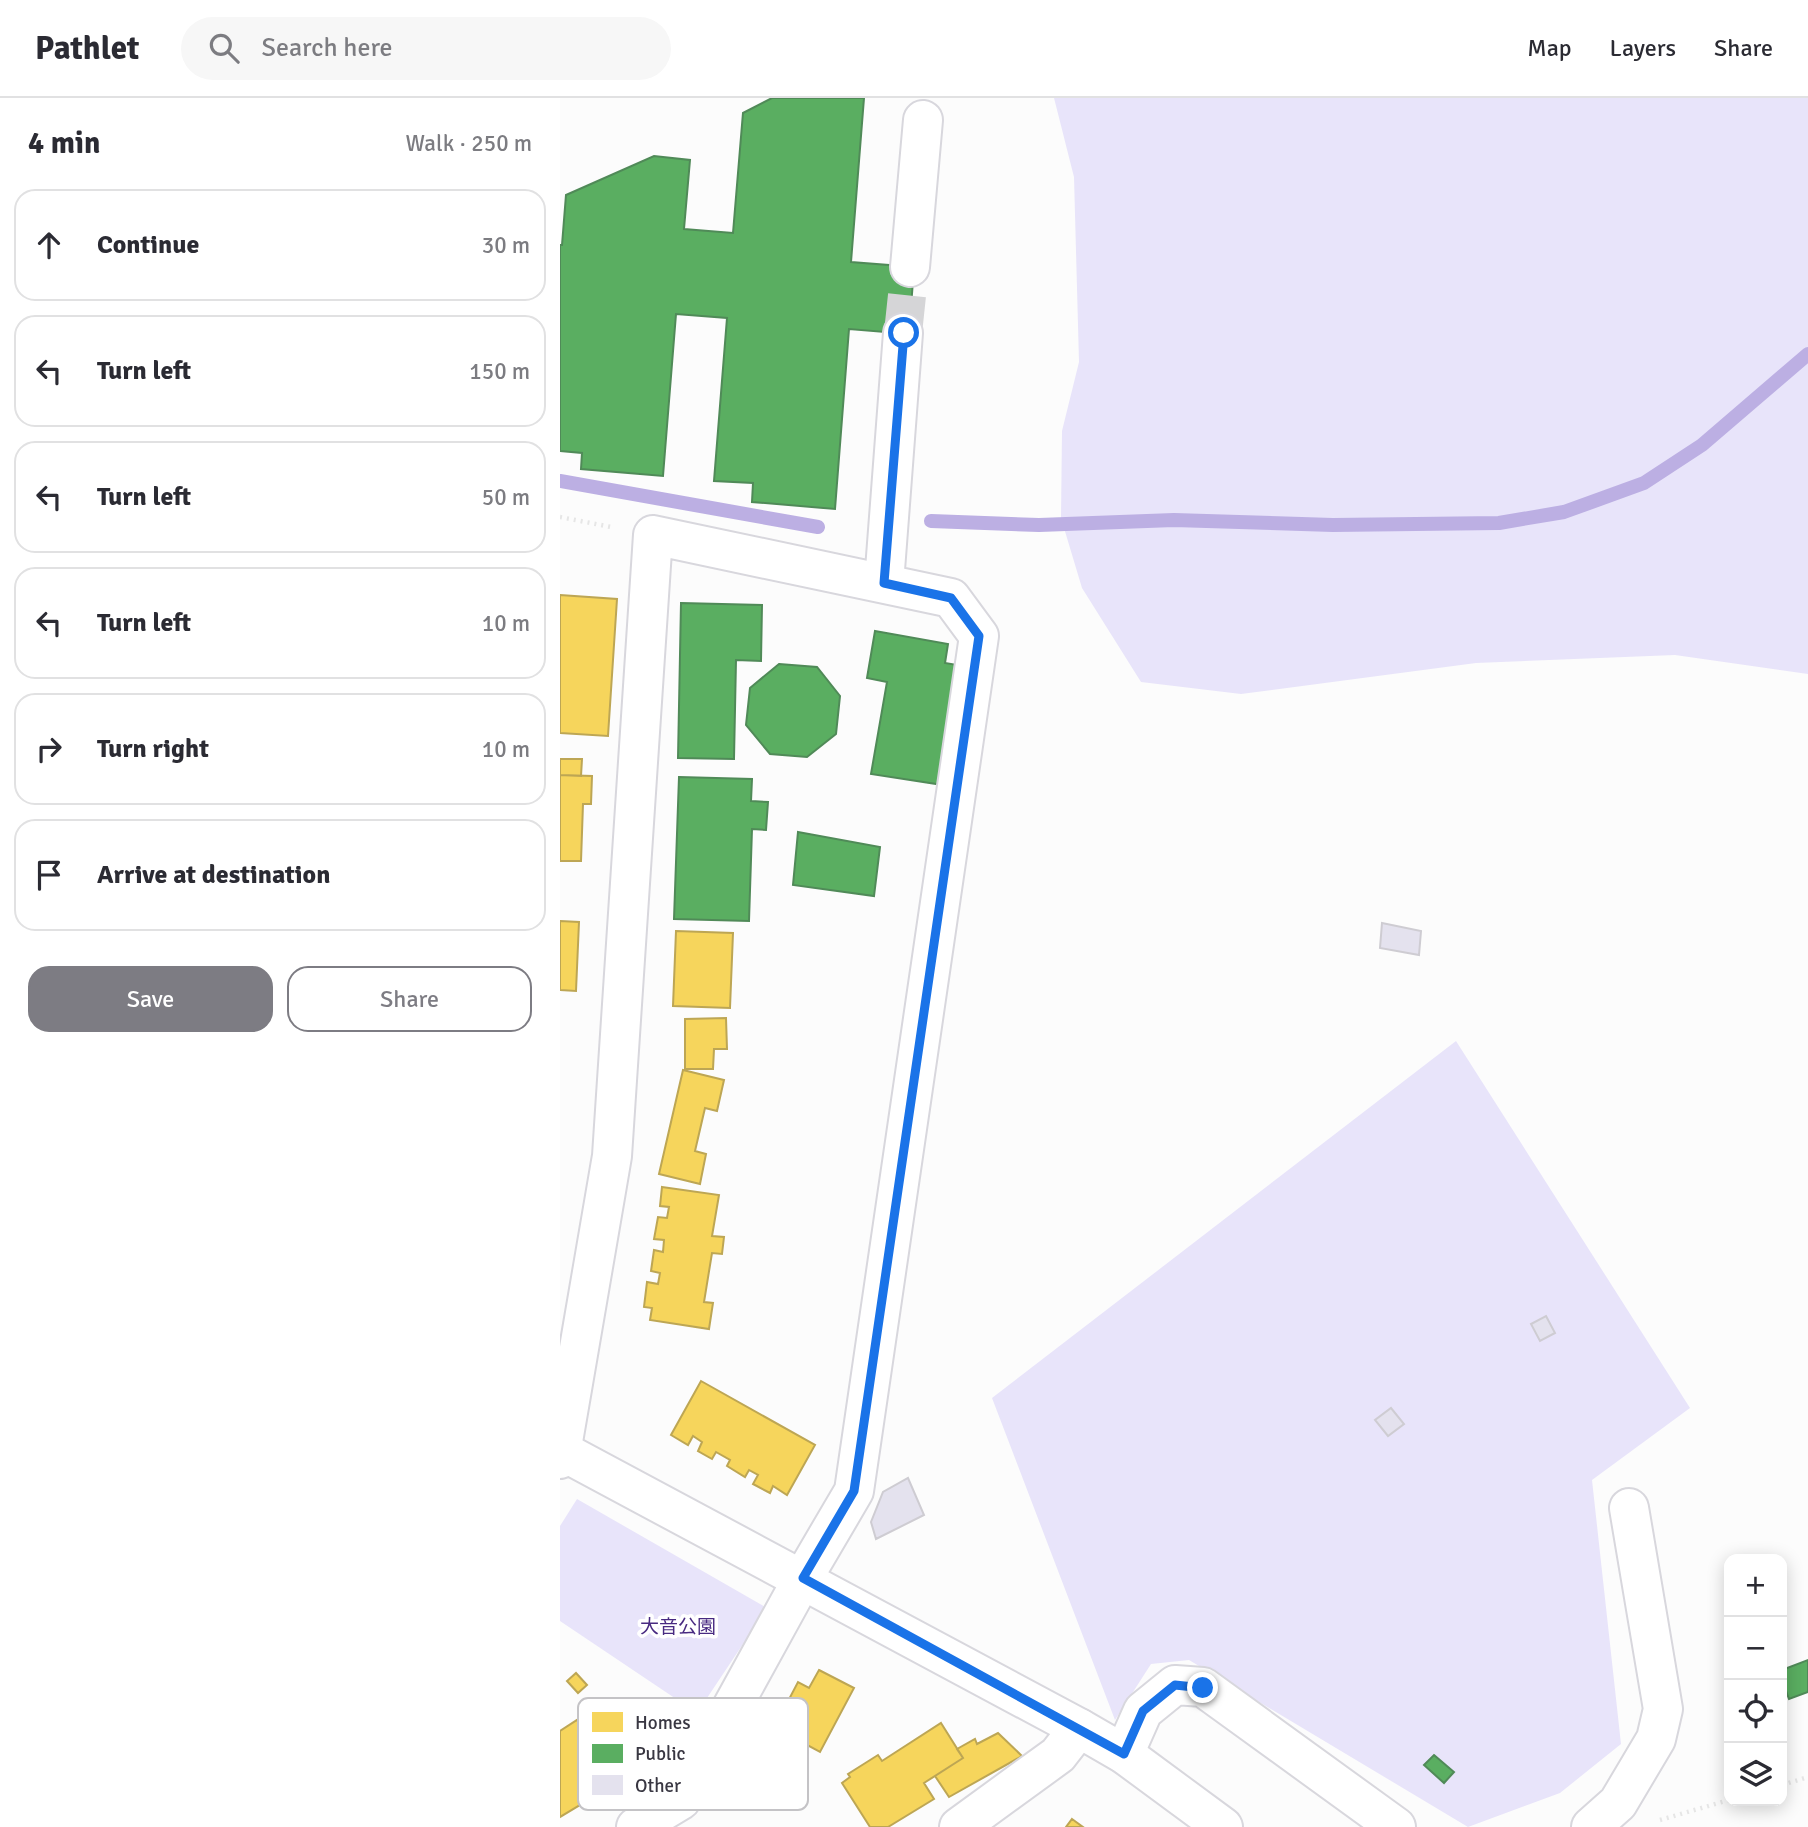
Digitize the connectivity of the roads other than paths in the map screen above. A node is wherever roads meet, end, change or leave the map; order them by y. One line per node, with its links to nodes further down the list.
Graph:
1 (923, 120): 2 (street)
2 (910, 267)
3 (904, 333): 4 (street)
4 (884, 583): 5 (street); 7 (street)
5 (561, 1453): 7 (street)
6 (1629, 1508): 12 (street)
7 (803, 1578): 8 (street); 9 (street)
8 (737, 1698)
9 (1079, 1728): 10 (street); 14 (street)
10 (1124, 1754): 15 (street); 16 (street)
11 (664, 1810): 13 (street)
12 (1605, 1815)
13 (636, 1827)
14 (959, 1827)
15 (1223, 1827)
16 (1396, 1827)

